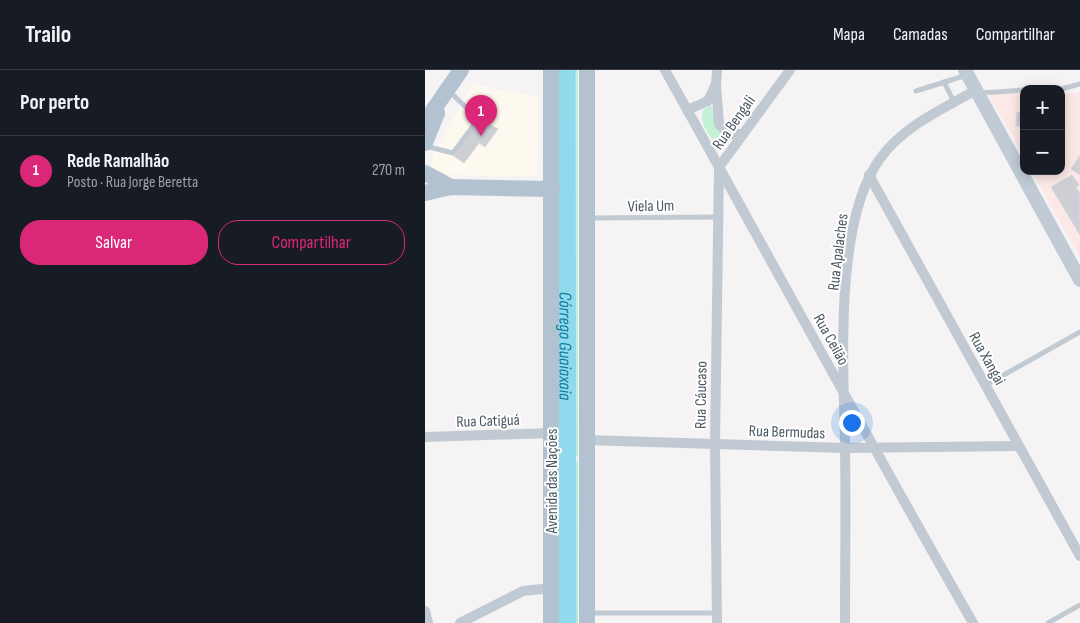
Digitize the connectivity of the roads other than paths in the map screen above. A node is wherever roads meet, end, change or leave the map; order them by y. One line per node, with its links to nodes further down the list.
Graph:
1 (461, 70): 15 (main road)
2 (587, 70): 29 (main road)
3 (665, 70): 17 (street, Rua Ceilão)
4 (717, 70): 10 (street)
5 (790, 70): 20 (street, Rua Bengali)
6 (966, 72): 8 (lane); 14 (main road)
7 (547, 73): 26 (main road, Avenida das Nações)
8 (944, 82): 13 (lane); 16 (lane)
9 (1080, 84): 11 (lane)
10 (716, 85): 17 (street); 20 (street)
11 (1065, 88)
12 (1020, 90): 14 (lane)
13 (916, 91)
14 (977, 92): 16 (street, Rua Apalaches); 30 (main road)
15 (446, 94): 18 (main road); 19 (main road); 21 (main road); 21 (lane)
16 (954, 102): 24 (street, Rua Apalaches)
17 (687, 110): 22 (street, Rua Ceilão)
18 (425, 122)
19 (425, 128)
20 (742, 134): 22 (street, Rua Bengali)
21 (425, 145)
22 (719, 167): 28 (street, Rua Cáucaso); 33 (street, Rua Ceilão)
23 (425, 173): 25 (main road)
24 (869, 175): 32 (street, Rua Xangai); 33 (street, Rua Apalaches)
25 (451, 187): 26 (main road); 27 (main road)
26 (551, 190): 34 (main road, Avenida das Nações)
27 (425, 193)
28 (717, 217): 29 (lane, Viela Um); 37 (street, Rua Cáucaso)
29 (586, 218): 36 (main road)
30 (1080, 280)
31 (1080, 332): 32 (lane)
32 (986, 385): 38 (street, Rua Xangai)
33 (842, 387): 39 (street, Rua Apalaches); 40 (street, Rua Ceilão)
34 (552, 433): 35 (street, Rua Catiguá); 42 (main road, Avenida das Nações)
35 (425, 437)
36 (586, 440): 37 (street, Rua Bermudas); 45 (main road)
37 (715, 444): 39 (street, Rua Bermudas); 46 (street, Rua Cáucaso)
38 (1018, 446): 40 (street, Rua Bermudas); 41 (street, Rua Xangai)
39 (845, 448): 40 (street, Rua Bermudas); 50 (street, Rua Apalaches)
40 (873, 448): 51 (street, Rua Ceilão)
41 (1080, 556)
42 (551, 588): 48 (street); 49 (main road, Avenida das Nações)
43 (1080, 605): 52 (lane)
44 (425, 611): 47 (street)
45 (587, 618): 46 (lane)
46 (717, 618)
47 (428, 623)
48 (460, 623)
49 (551, 623)
50 (845, 623)
51 (973, 623)
52 (1048, 623)

